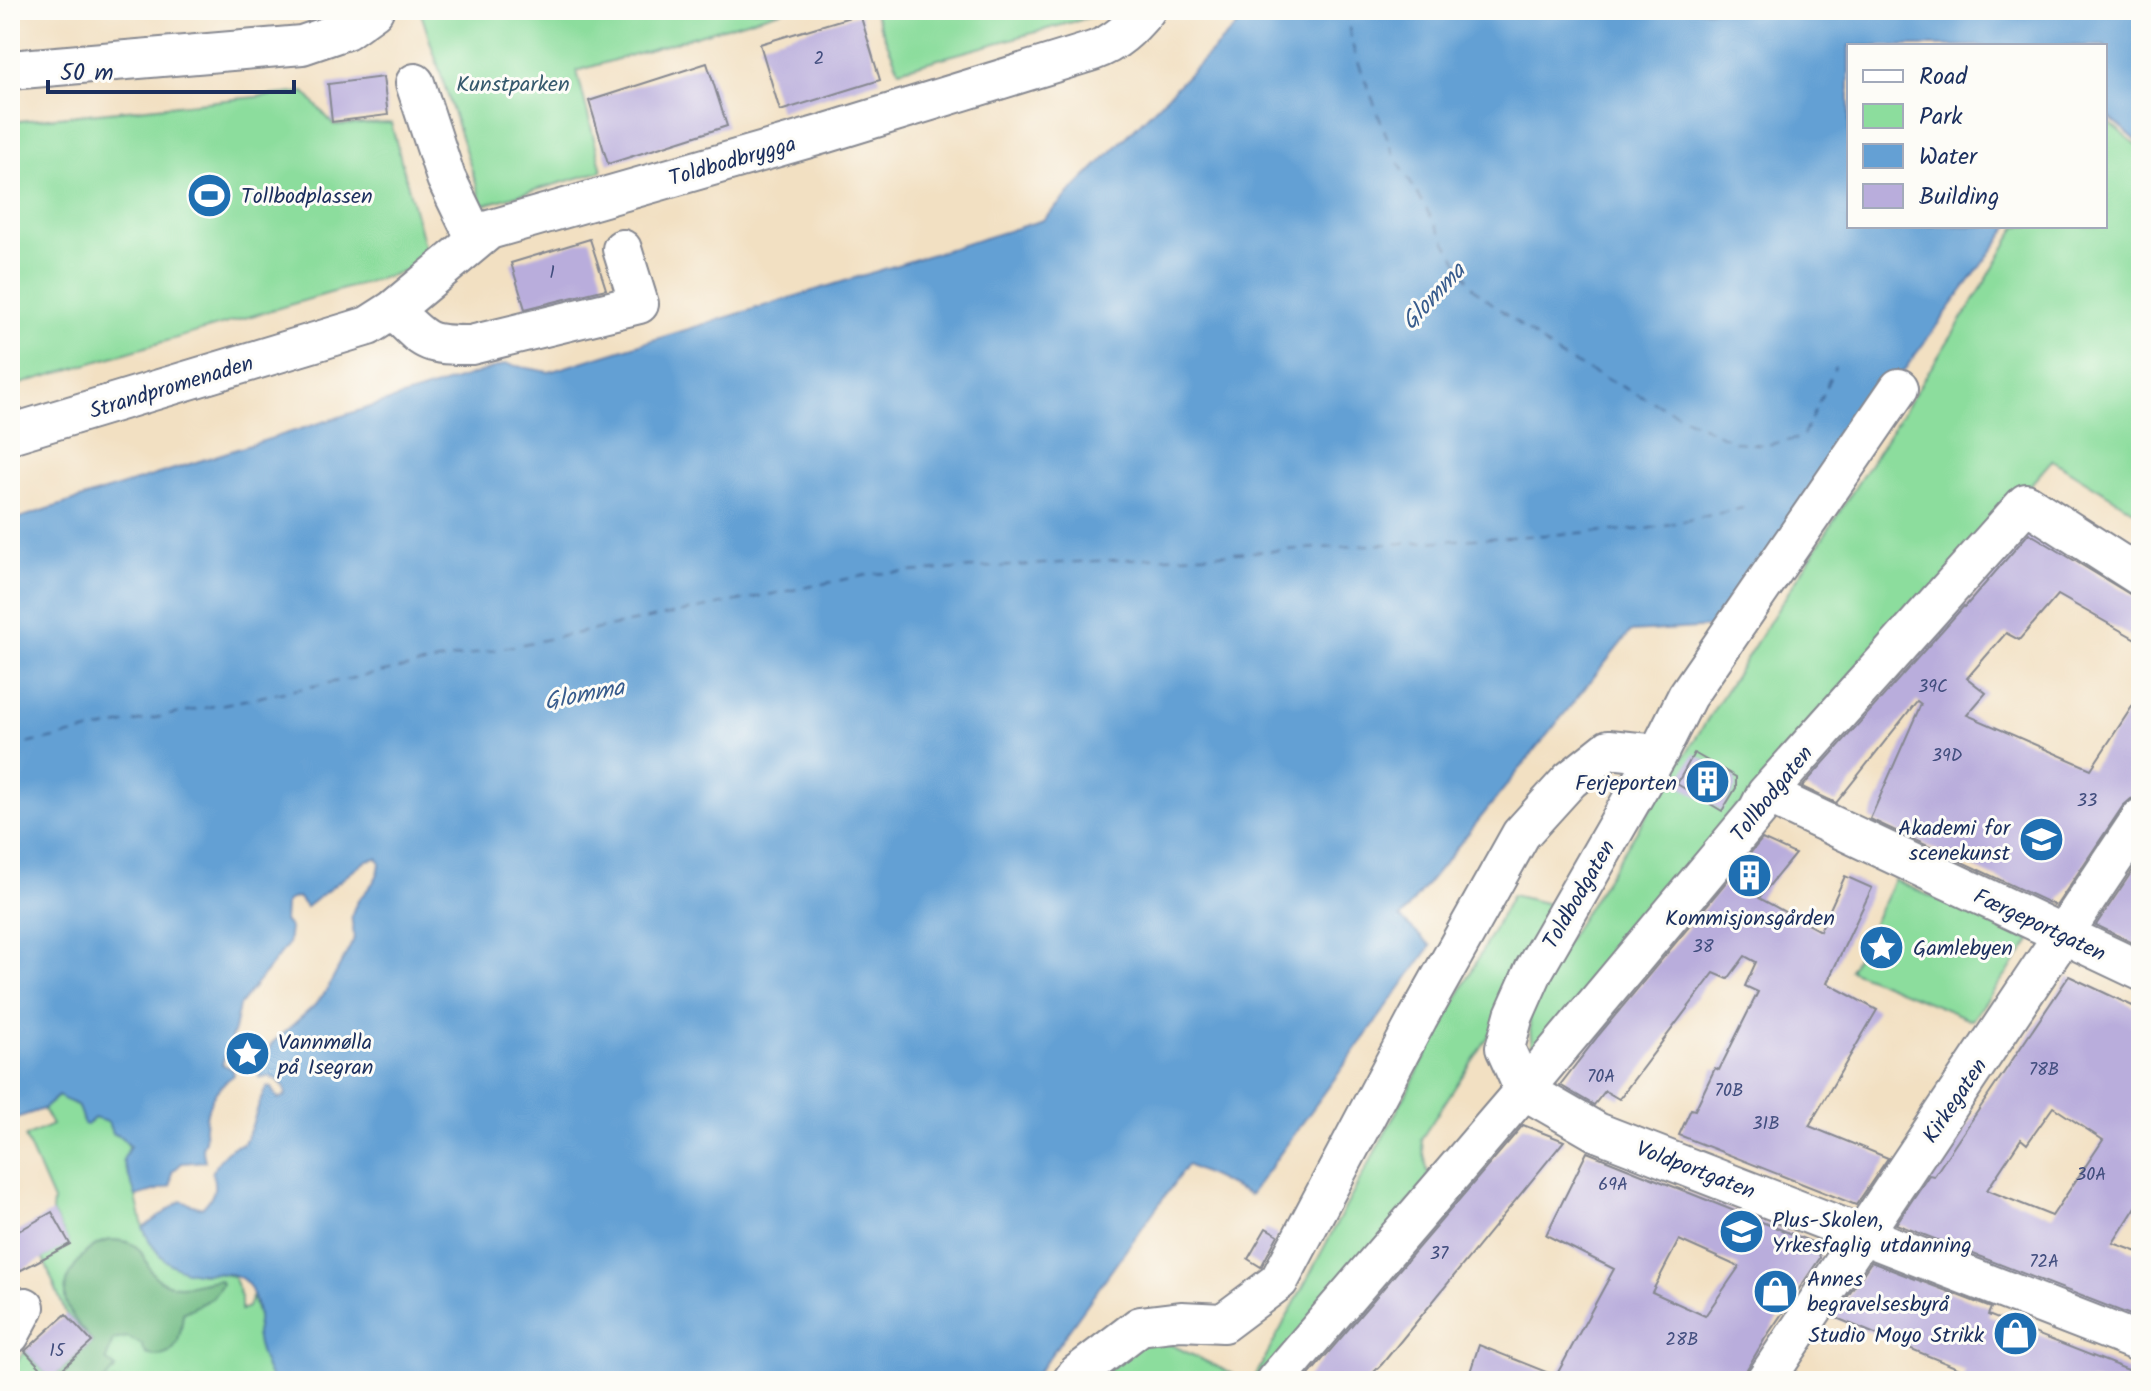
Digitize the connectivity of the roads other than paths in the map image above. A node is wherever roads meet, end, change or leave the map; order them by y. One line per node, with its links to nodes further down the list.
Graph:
1 (374, 10): 3 (street)
2 (1146, 10): 5 (street, Toldbodbrygga)
3 (10, 70)
4 (415, 83): 5 (street)
5 (476, 240): 7 (street, Toldbodbrygga)
6 (622, 249): 7 (street)
7 (393, 310): 8 (street, Toldbodbrygga)
8 (331, 337): 10 (street, Strandpromenaden)
9 (1899, 388): 12 (street, Toldbodgaten)
10 (10, 434)
11 (2141, 577): 13 (street, Tollbodgaten)
12 (1662, 746): 17 (street, Toldbodgaten); 20 (street)
13 (1766, 794): 15 (street, Færgeportgaten); 17 (street, Tollbodgaten)
14 (2141, 818): 15 (street, Kirkegaten)
15 (2064, 935): 16 (street, Færgeportgaten); 18 (street, Kirkegaten)
16 (2141, 971)
17 (1524, 1090): 18 (street, Voldportgaten); 21 (street)
18 (1865, 1234): 19 (street, Voldportgaten); 22 (street, Kirkegaten)
19 (2141, 1343)
20 (1072, 1381)
21 (1275, 1381)
22 (1765, 1381)

